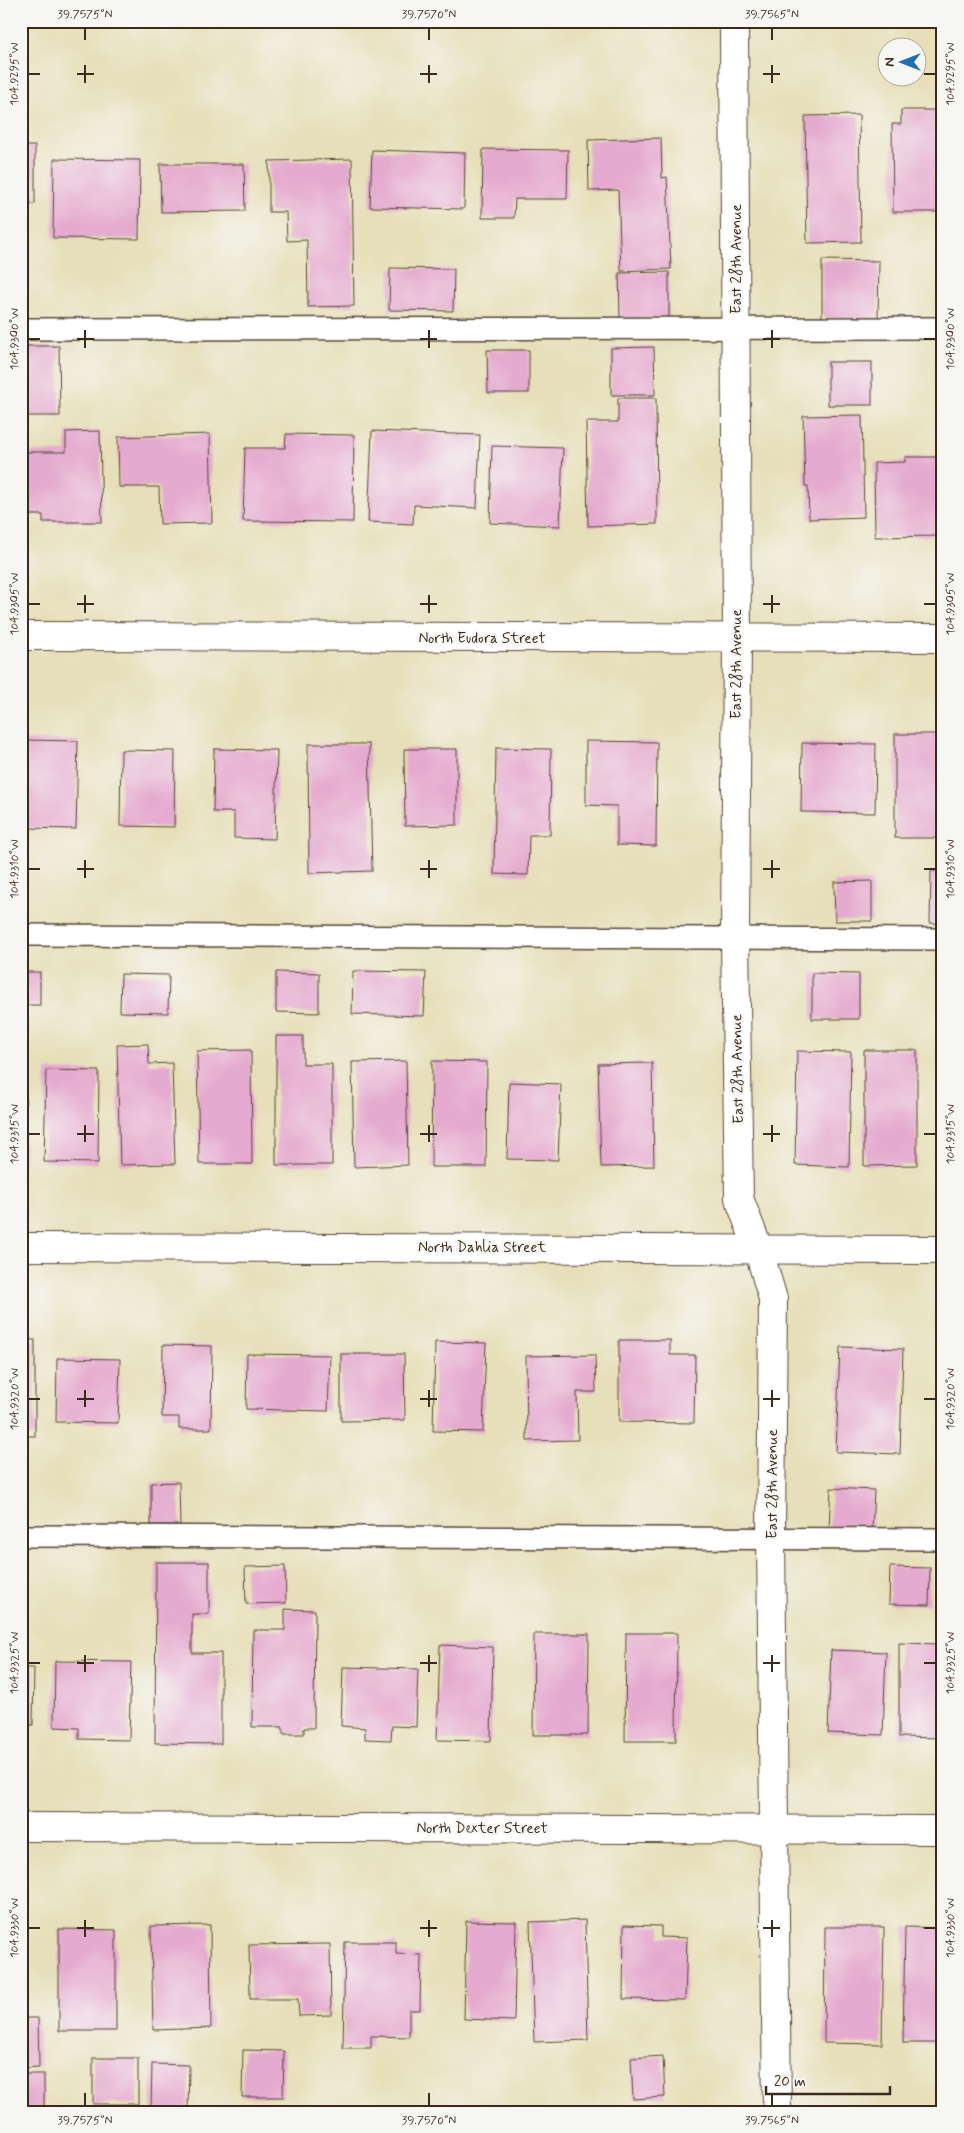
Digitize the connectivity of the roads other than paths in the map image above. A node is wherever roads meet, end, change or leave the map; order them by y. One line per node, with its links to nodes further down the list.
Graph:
1 (734, 21): 2 (street, East 28th Avenue)
2 (736, 328): 3 (lane); 4 (lane); 7 (street, East 28th Avenue)
3 (943, 328)
4 (21, 329)
5 (21, 636): 7 (street, North Eudora Street)
6 (943, 638): 7 (street, North Eudora Street)
7 (737, 639): 9 (street, East 28th Avenue)
8 (21, 935): 9 (lane)
9 (735, 939): 10 (lane); 12 (street, East 28th Avenue)
10 (943, 940)
11 (21, 1247): 12 (street, North Dahlia Street)
12 (758, 1248): 13 (street, North Dahlia Street); 15 (street, East 28th Avenue)
13 (943, 1250)
14 (21, 1536): 15 (lane)
15 (771, 1538): 16 (lane); 18 (street, East 28th Avenue)
16 (943, 1539)
17 (21, 1827): 18 (street, North Dexter Street)
18 (774, 1829): 19 (street, North Dexter Street); 20 (street, East 28th Avenue)
19 (943, 1830)
20 (777, 2112)

